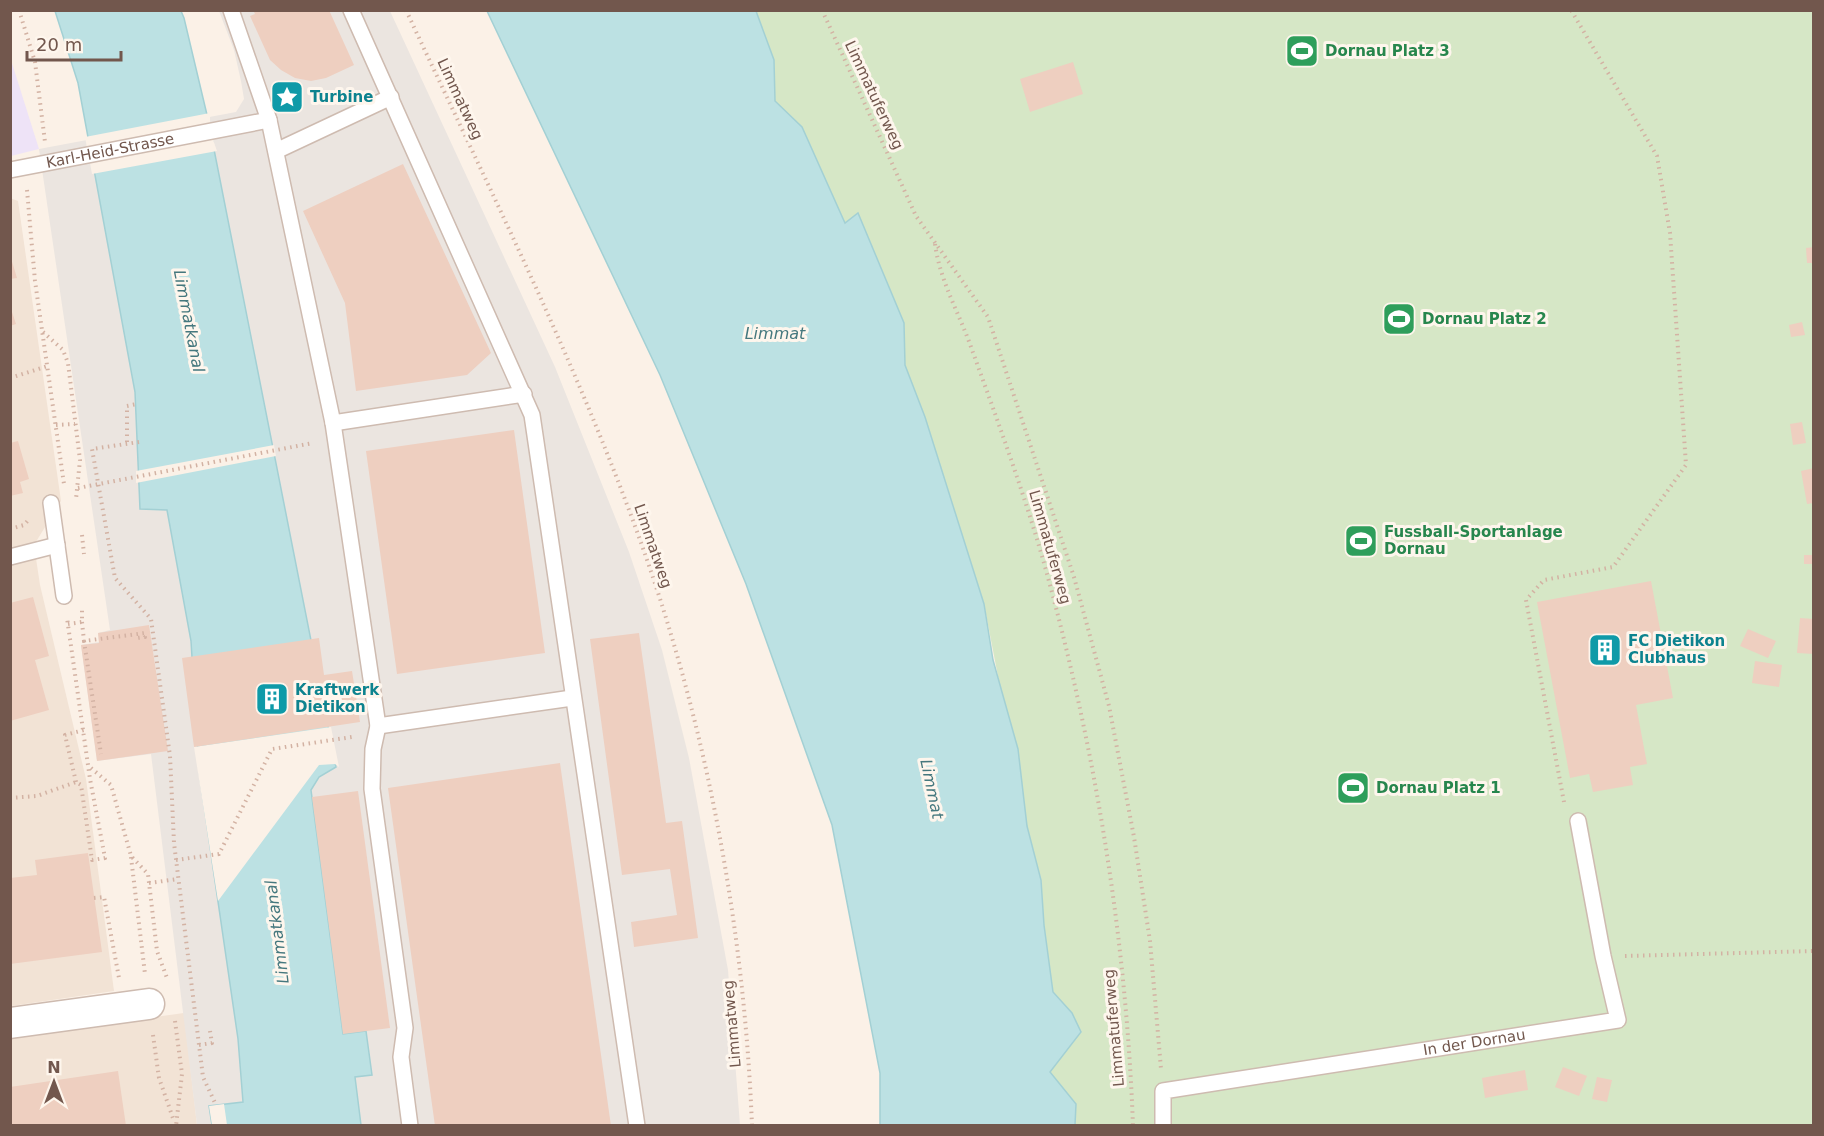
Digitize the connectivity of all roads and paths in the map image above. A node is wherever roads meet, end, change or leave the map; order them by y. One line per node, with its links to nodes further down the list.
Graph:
1 (18, 10): 10 (path)
2 (231, 10): 8 (lane)
3 (351, 10): 7 (lane)
4 (406, 10): 66 (path, Limmatweg)
5 (822, 10): 12 (path, Limmatuferweg)
6 (1571, 10): 46 (path)
7 (391, 97): 9 (lane); 16 (lane)
8 (269, 120): 9 (lane); 10 (lane, Karl-Heid-Strasse)
9 (276, 151): 18 (lane)
10 (46, 162): 11 (lane, Karl-Heid-Strasse); 13 (path)
11 (10, 170)
12 (935, 242): 61 (path); 67 (path, Limmatuferweg)
13 (43, 332): 14 (path); 19 (path)
14 (48, 366): 15 (path); 20 (path)
15 (10, 378)
16 (524, 394): 18 (lane); 39 (lane)
17 (137, 404): 21 (path)
18 (333, 423): 41 (lane)
19 (75, 424): 20 (path); 25 (path)
20 (56, 425): 26 (path)
21 (128, 442): 22 (path); 24 (path)
22 (139, 442)
23 (288, 448): 24 (path)
24 (98, 484): 25 (path); 48 (path)
25 (78, 488): 28 (path)
26 (65, 491)
27 (51, 503): 30 (lane)
28 (75, 503)
29 (80, 527): 31 (path)
30 (57, 545): 32 (lane); 33 (lane)
31 (84, 556)
32 (10, 557)
33 (64, 596): 36 (path)
34 (83, 600): 35 (path)
35 (82, 622): 36 (path); 37 (path)
36 (68, 624): 40 (path)
37 (84, 641): 38 (path); 42 (path)
38 (138, 641)
39 (572, 698): 41 (lane); 65 (lane)
40 (84, 730): 43 (path); 44 (path)
41 (377, 730): 48 (path); 64 (lane)
42 (101, 754)
43 (90, 767): 44 (path); 47 (path)
44 (76, 782): 45 (path)
45 (10, 798)
46 (1578, 821): 53 (lane, In der Dornau)
47 (131, 856): 50 (path); 55 (path)
48 (176, 860): 49 (path)
49 (178, 879): 50 (path); 59 (path)
50 (149, 883): 55 (path)
51 (94, 898): 54 (path)
52 (1814, 951): 53 (path)
53 (1603, 956): 61 (lane, In der Dornau)
54 (120, 979)
55 (159, 996): 57 (street)
56 (175, 1019): 63 (path)
57 (10, 1023)
58 (210, 1031): 59 (path)
59 (199, 1045): 62 (path)
60 (156, 1059): 63 (path)
61 (1163, 1091): 68 (lane)
62 (216, 1105)
63 (175, 1123)
64 (410, 1125)
65 (637, 1125)
66 (752, 1125)
67 (1133, 1125)
68 (1163, 1125)

